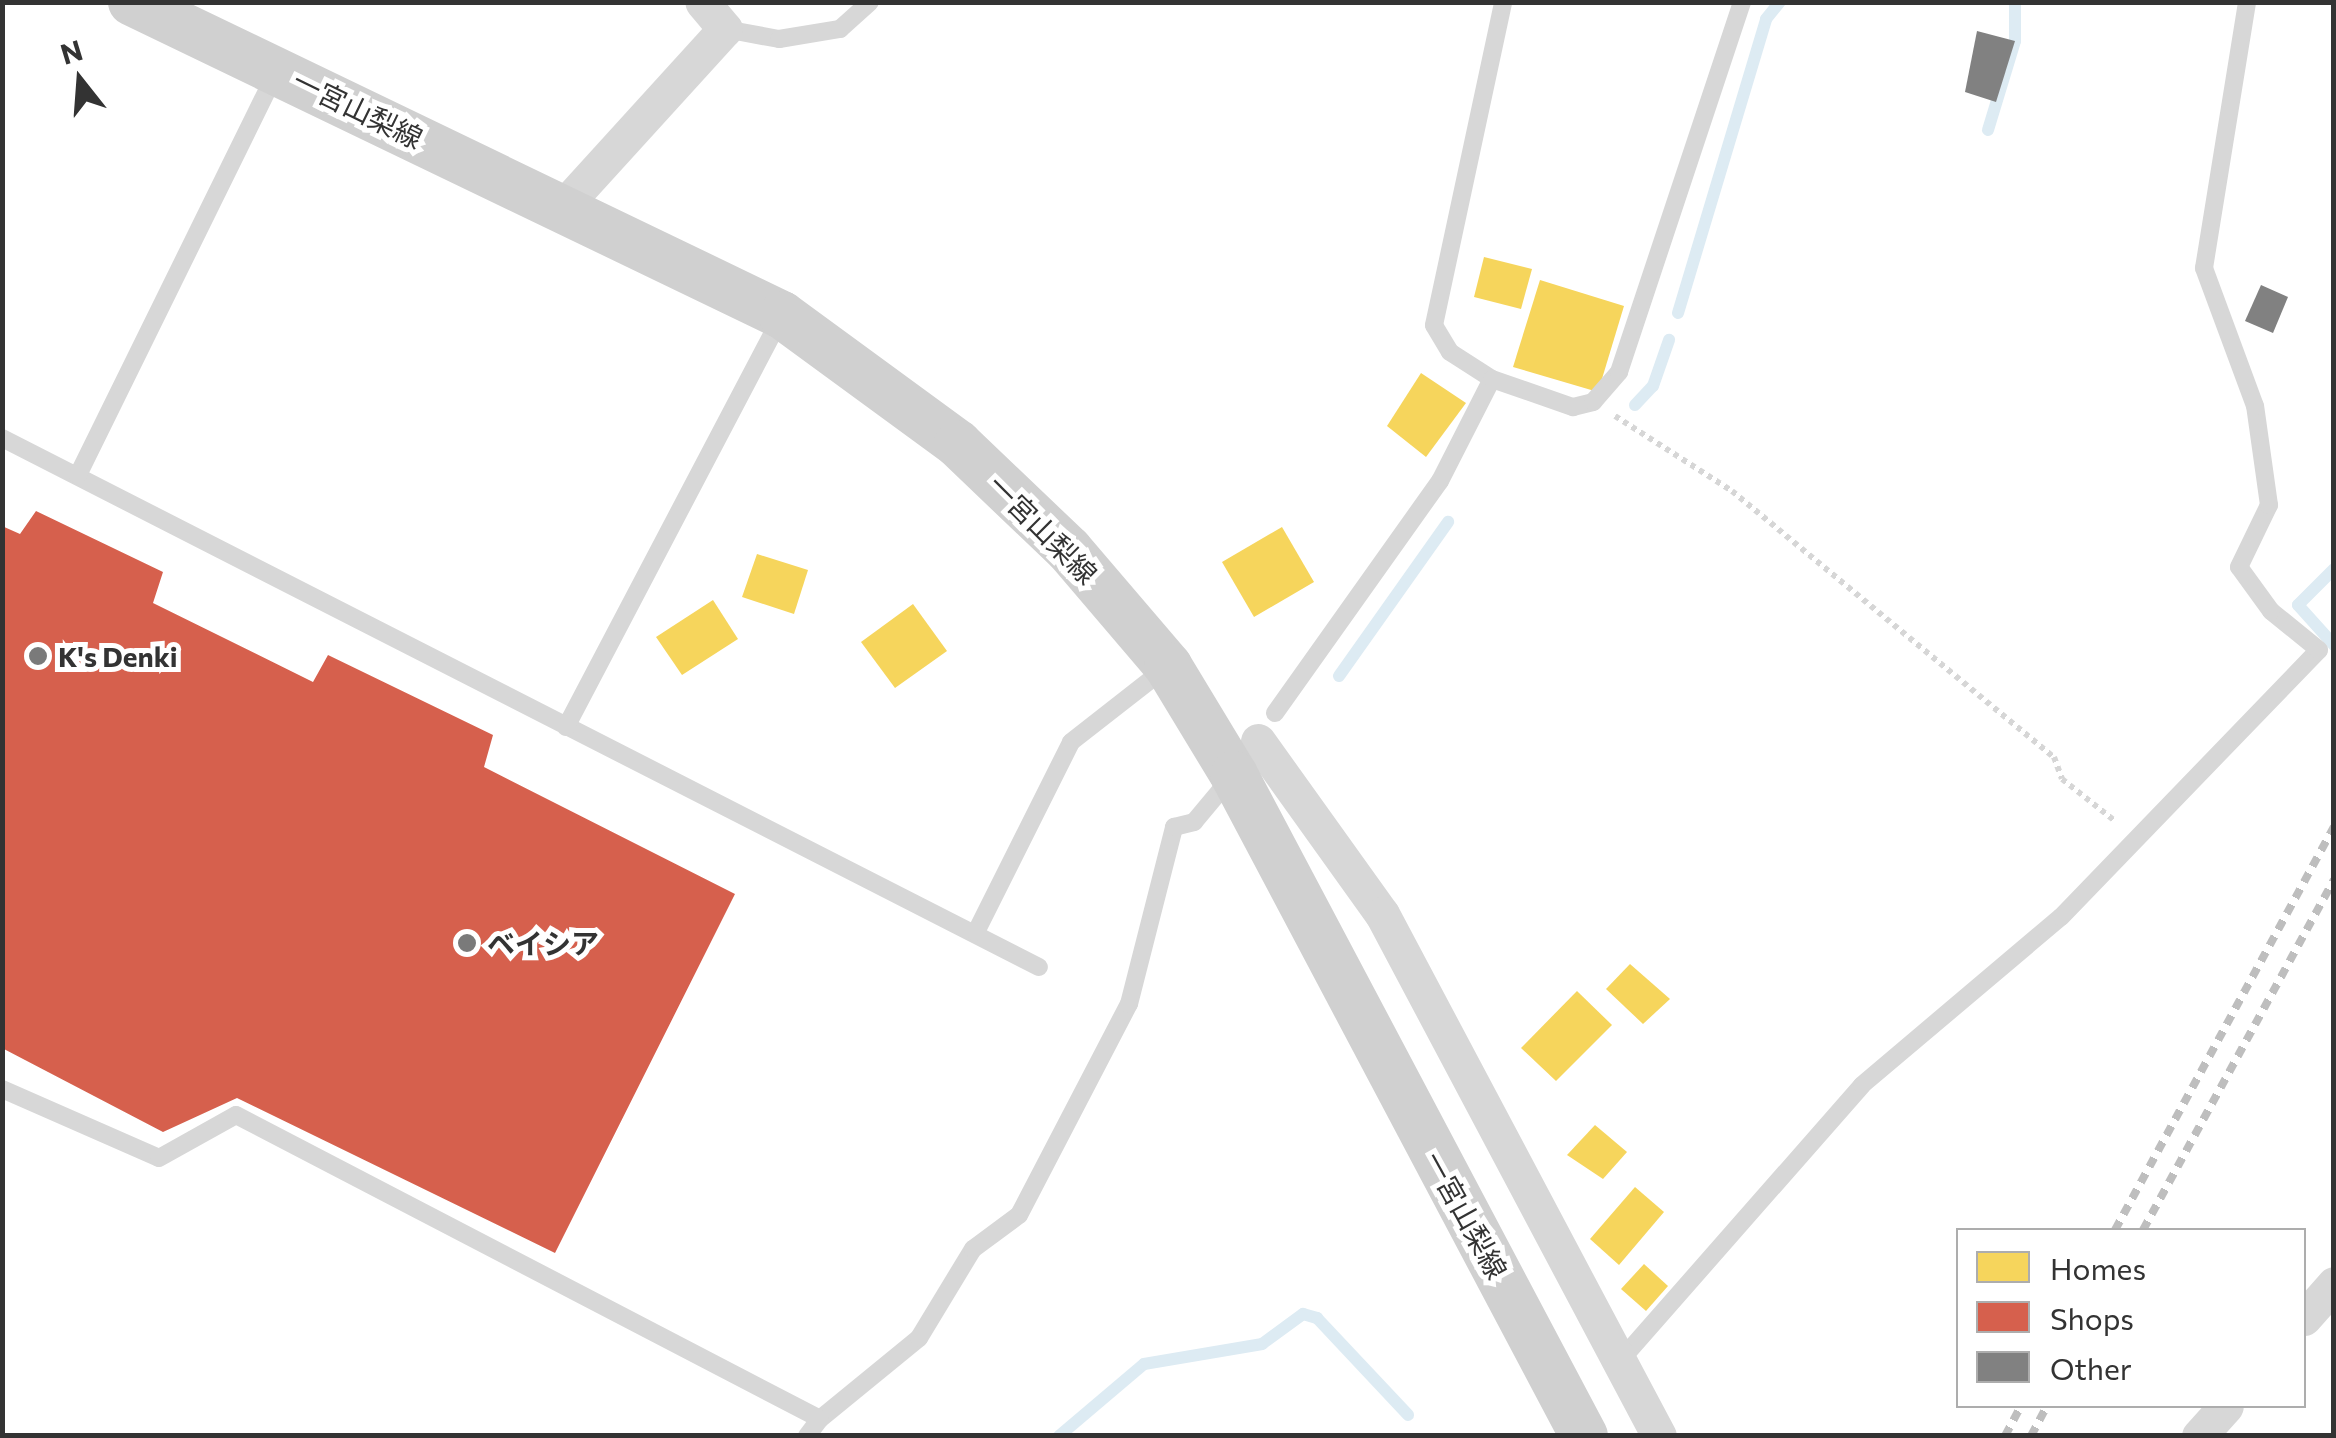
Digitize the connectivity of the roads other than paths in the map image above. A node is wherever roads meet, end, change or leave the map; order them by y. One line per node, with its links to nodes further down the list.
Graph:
1 (132, 2): 7 (main road, 一宮山梨線)
2 (870, 2): 6 (lane)
3 (1503, 2): 10 (lane)
4 (1742, 2): 10 (lane)
5 (2247, 2): 21 (lane)
6 (714, 16): 8 (street)
7 (278, 70): 8 (main road, 一宮山梨線); 12 (lane)
8 (562, 208): 9 (main road, 一宮山梨線)
9 (782, 315): 13 (main road, 一宮山梨線); 14 (lane)
10 (1492, 379): 15 (lane)
11 (2, 438): 12 (lane)
12 (78, 475): 14 (lane)
13 (1168, 666): 15 (main road, 一宮山梨線); 16 (lane)
14 (566, 726): 16 (lane)
15 (1256, 743): 21 (street); 23 (lane); 25 (main road, 一宮山梨線)
16 (976, 932): 17 (lane)
17 (1039, 967)
18 (2, 1088): 23 (lane)
19 (2334, 1284): 20 (street)
20 (2306, 1316)
21 (1619, 1362): 26 (street)
22 (2224, 1408): 27 (street)
23 (820, 1419): 24 (lane)
24 (807, 1436)
25 (1584, 1436)
26 (1658, 1436)
27 (2199, 1436)

